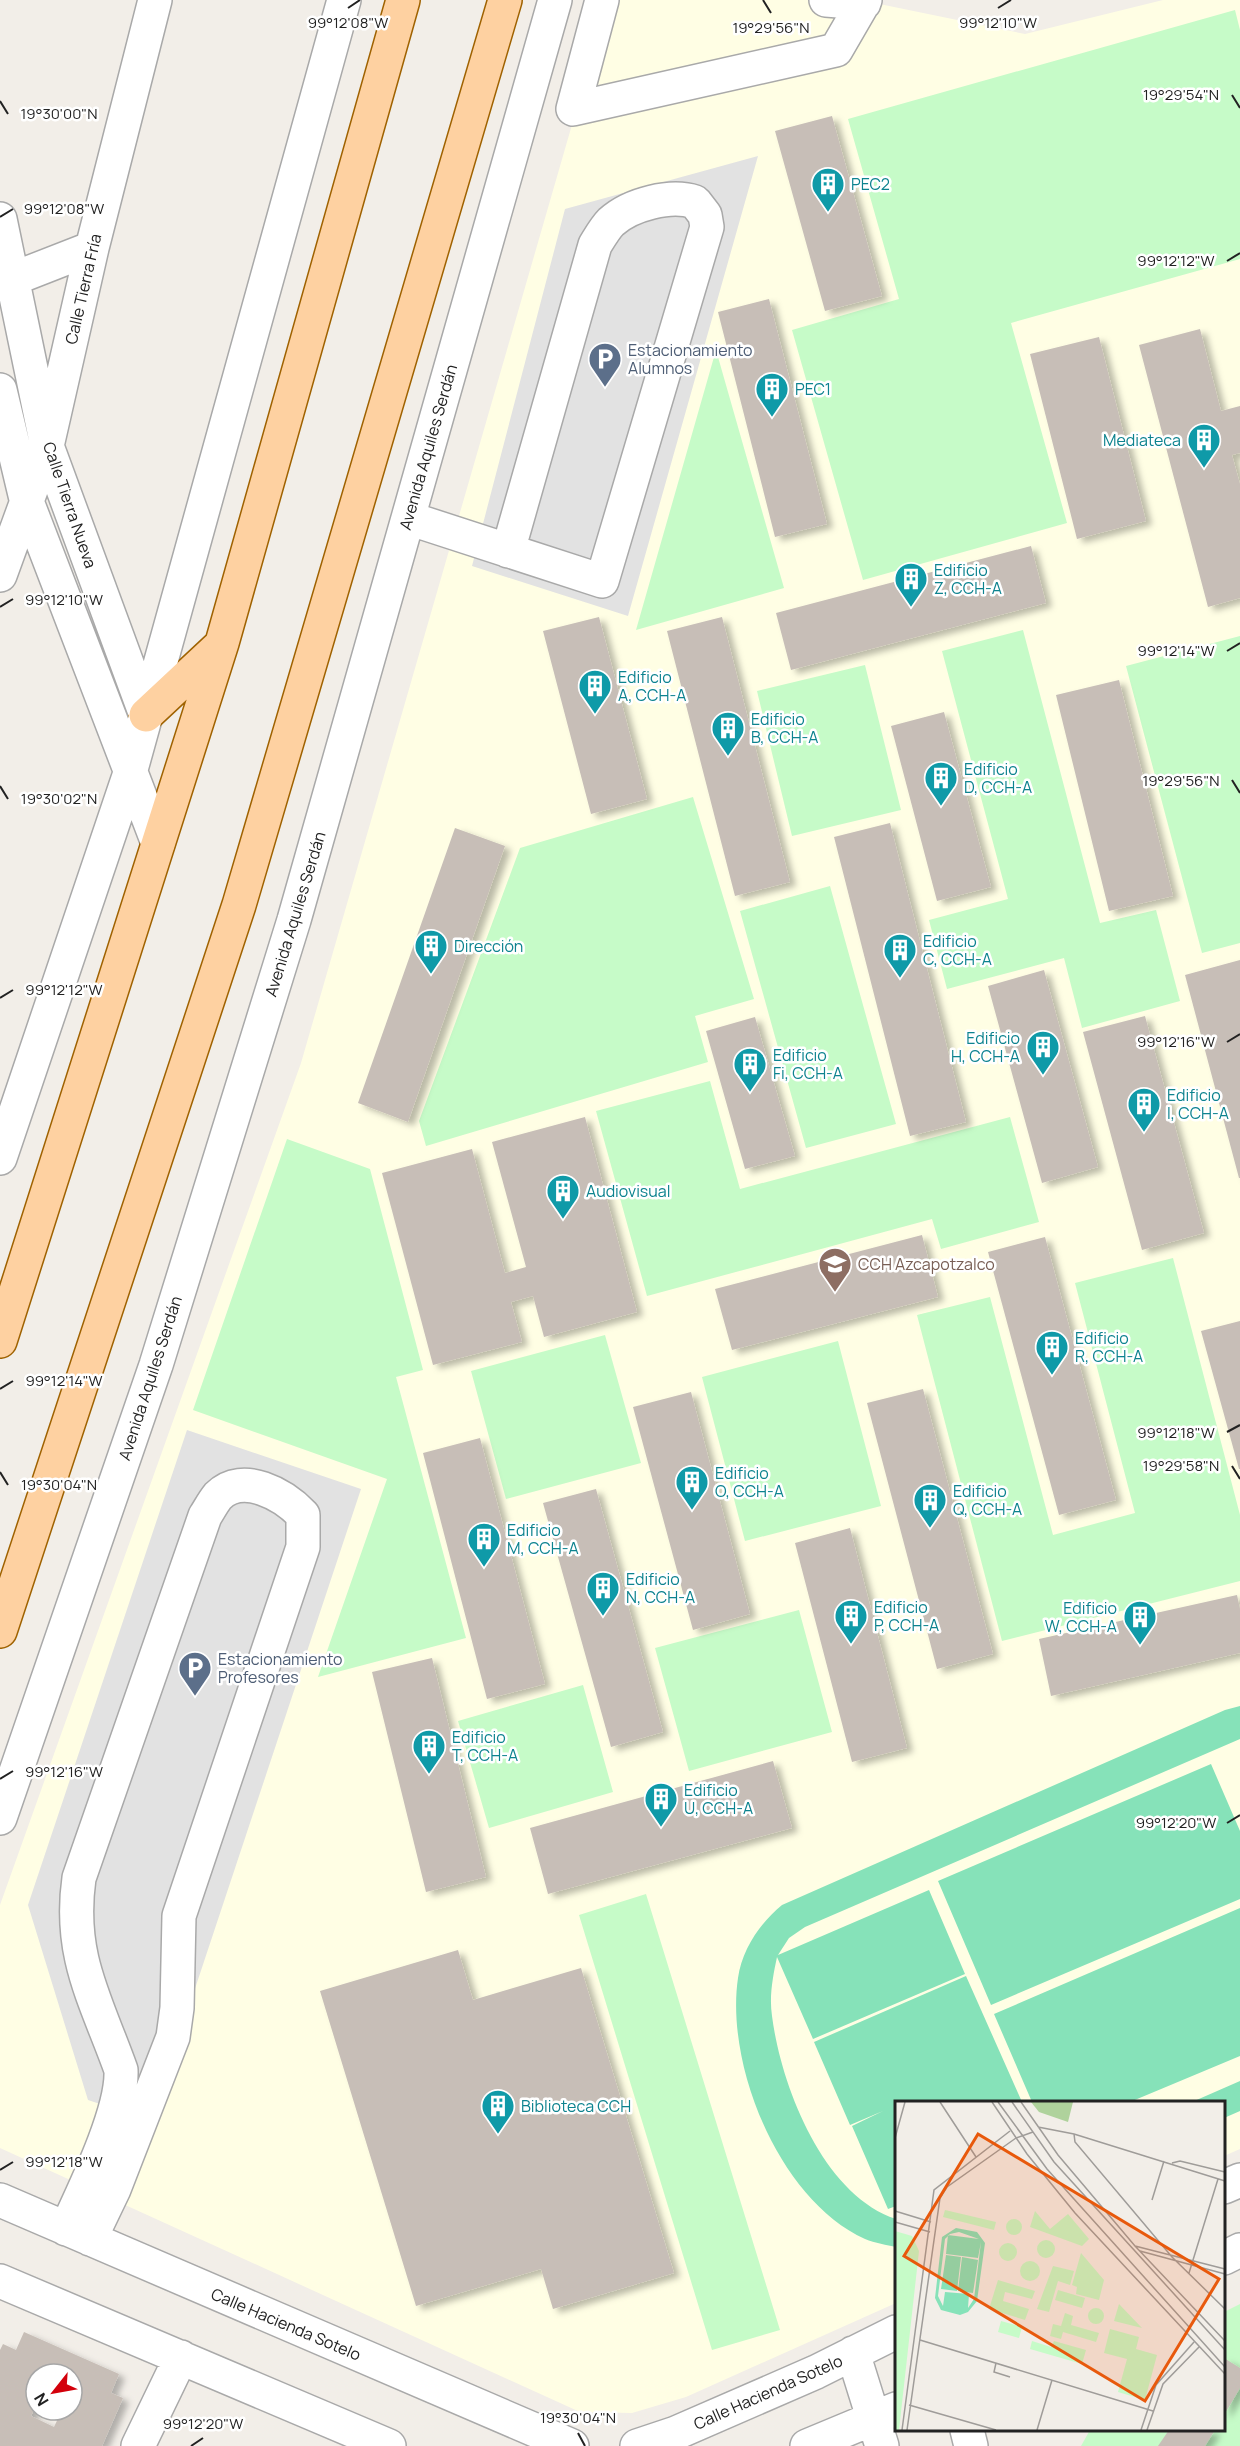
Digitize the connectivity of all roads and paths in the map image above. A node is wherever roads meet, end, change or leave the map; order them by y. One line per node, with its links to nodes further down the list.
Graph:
1 (155, 0): 10 (street, Calle Tierra Fría)
2 (344, 0): 19 (street)
3 (403, 0): 18 (main road)
4 (506, 0): 24 (main road)
5 (555, 0): 15 (street, Avenida Aquiles Serdán)
6 (602, 0): 8 (street)
7 (826, 0): 8 (street)
8 (864, 1)
9 (0, 219): 11 (street, Calle Tierra Nueva)
10 (92, 248): 11 (street); 13 (street, Calle Tierra Fría)
11 (7, 282): 13 (street, Calle Tierra Nueva)
12 (0, 390): 14 (street)
13 (47, 446): 14 (street, Calle Tierra Fría); 19 (street, Calle Tierra Nueva)
14 (26, 499): 17 (street, Calle Tierra Fría); 20 (street)
15 (408, 518): 16 (street); 25 (street, Avenida Aquiles Serdán)
16 (508, 550): 16 (street)
17 (0, 575)
18 (222, 643): 19 (main road); 21 (main road)
19 (146, 715): 20 (street)
20 (130, 773): 21 (street); 22 (street)
21 (158, 843): 23 (main road)
22 (0, 1158)
23 (0, 1341)
24 (0, 1630)
25 (0, 1818)
26 (1240, 2180): 27 (street)
27 (1225, 2187)
28 (0, 2200): 29 (street, Calle Hacienda Sotelo)
29 (78, 2234): 29 (street); 40 (street, Calle Hacienda Sotelo)
30 (1240, 2250): 31 (street)
31 (1225, 2258)
32 (0, 2281): 35 (street)
33 (895, 2333): 34 (street, Calle Hacienda Sotelo)
34 (853, 2354): 36 (street); 41 (street, Calle Hacienda Sotelo)
35 (181, 2356): 38 (street); 39 (street)
36 (884, 2425): 42 (street)
37 (967, 2431): 43 (street)
38 (380, 2444)
39 (138, 2446)
40 (572, 2446)
41 (637, 2446)
42 (807, 2446)
43 (971, 2446)

